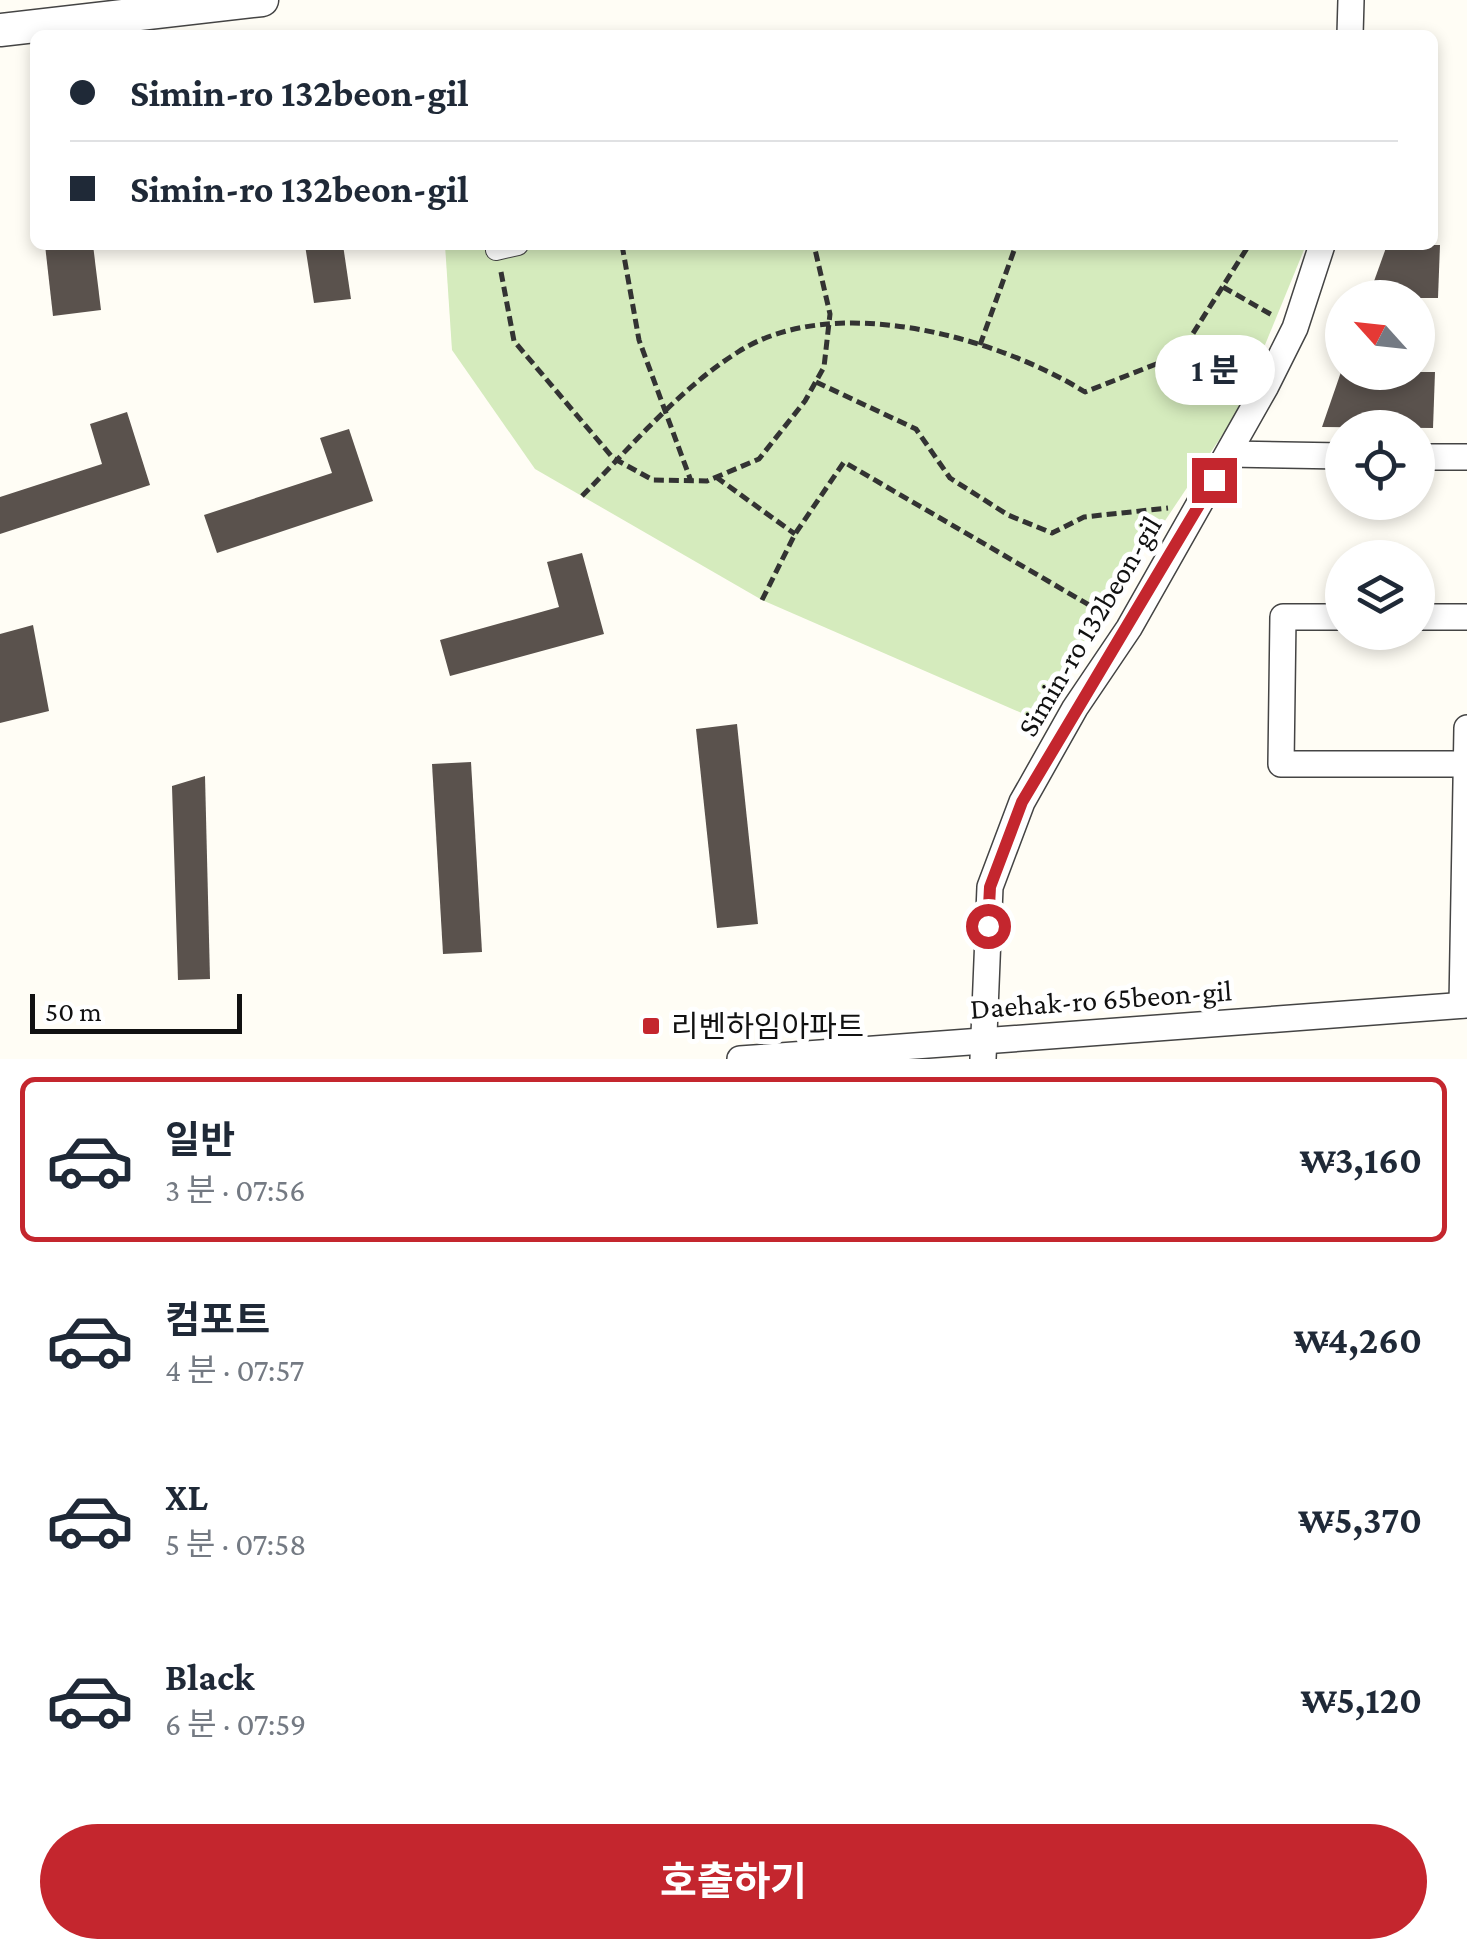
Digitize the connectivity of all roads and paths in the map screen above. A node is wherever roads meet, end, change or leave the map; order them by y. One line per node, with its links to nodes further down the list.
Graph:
1 (262, 0): 3 (street)
2 (1351, 0): 4 (street)
3 (0, 30)
4 (1350, 30)
5 (496, 250): 23 (path)
6 (623, 250): 18 (path)
7 (815, 250): 12 (path)
8 (1014, 250): 14 (path)
9 (1245, 250): 11 (path)
10 (1320, 250): 13 (street, Simin-ro 132beon-gil)
11 (1223, 287): 13 (path); 15 (path)
12 (829, 326): 14 (path); 16 (path); 18 (path)
13 (1295, 328): 17 (street, Simin-ro 132beon-gil)
14 (980, 345): 15 (path)
15 (1185, 346): 17 (path)
16 (816, 382): 24 (path); 27 (path)
17 (1266, 386): 19 (street, Simin-ro 132beon-gil)
18 (666, 412): 23 (path); 25 (path)
19 (1229, 454): 20 (street); 27 (street, Simin-ro 132beon-gil)
20 (1325, 456)
21 (1435, 457): 22 (street)
22 (1467, 458)
23 (617, 460): 25 (path); 26 (path)
24 (716, 477): 25 (path); 28 (path)
25 (691, 481)
26 (582, 496)
27 (1200, 505): 33 (street, Simin-ro 132beon-gil)
28 (795, 534): 29 (path); 33 (path)
29 (762, 600)
30 (1325, 617): 35 (street)
31 (1435, 617): 32 (street)
32 (1467, 618)
33 (1129, 628): 37 (street, Simin-ro 132beon-gil)
34 (1467, 728): 35 (street)
35 (1467, 764): 36 (street)
36 (1464, 1005): 37 (street, Daehak-ro 65beon-gil)
37 (982, 1050): 38 (street, Daehak-ro 65beon-gil)
38 (740, 1059)

